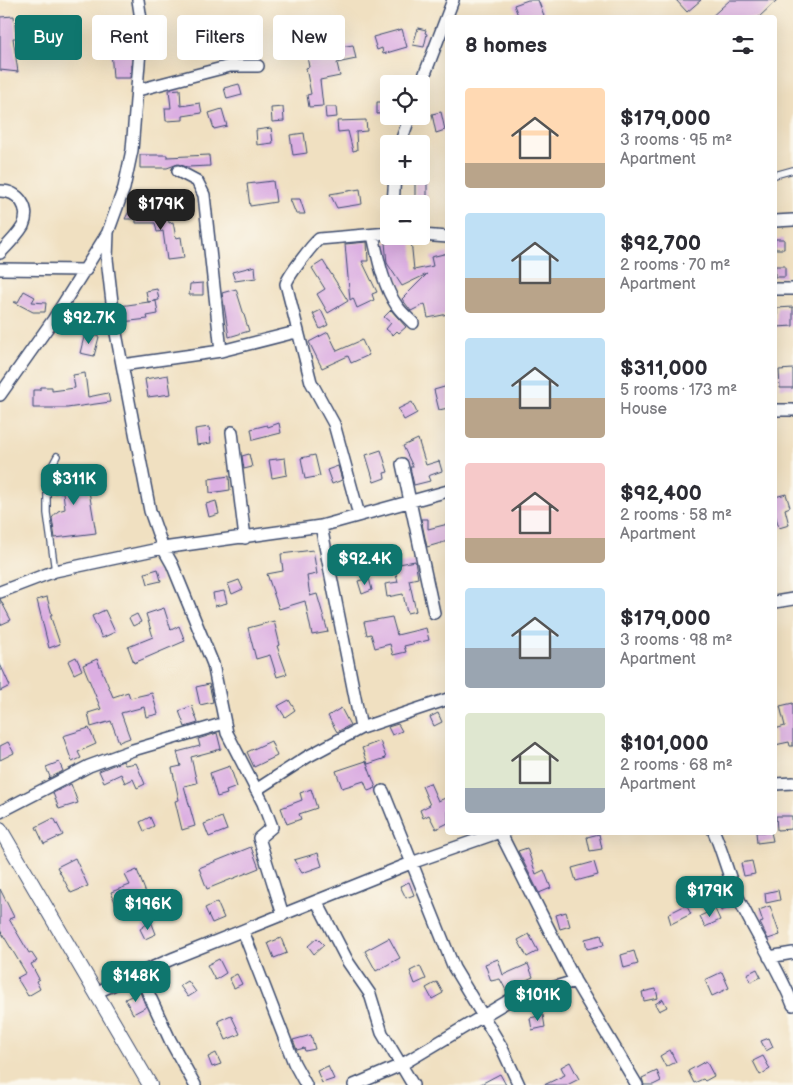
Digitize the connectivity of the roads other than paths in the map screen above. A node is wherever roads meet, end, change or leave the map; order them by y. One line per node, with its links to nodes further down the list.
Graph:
1 (138, 0): 7 (street)
2 (454, 0): 3 (street)
3 (448, 15)
4 (445, 23): 6 (street)
5 (258, 66): 7 (street)
6 (425, 75)
7 (138, 90): 14 (street)
8 (178, 170): 26 (street)
9 (793, 170): 10 (lane)
10 (777, 174)
11 (0, 191): 19 (street)
12 (793, 220): 13 (street)
13 (777, 221)
14 (108, 232): 21 (street); 27 (street)
15 (373, 235): 16 (street); 24 (street); 25 (street)
16 (380, 235)
17 (430, 236): 18 (street)
18 (445, 237)
19 (0, 253)
20 (0, 269): 21 (street)
21 (86, 270): 28 (street)
22 (777, 289): 23 (street)
23 (793, 289)
24 (413, 323)
25 (296, 332): 26 (street); 36 (street)
26 (221, 351): 27 (street)
27 (122, 365): 39 (street)
28 (0, 395)
29 (777, 410): 30 (street)
30 (793, 410)
31 (232, 432): 38 (street)
32 (56, 456): 40 (lane)
33 (402, 464): 35 (street)
34 (445, 492): 35 (street)
35 (411, 501): 36 (street); 44 (street)
36 (360, 515): 37 (street)
37 (321, 526): 38 (street); 47 (street)
38 (245, 538): 39 (street)
39 (163, 548): 40 (street); 46 (street)
40 (55, 570): 41 (street)
41 (0, 592)
42 (793, 598): 43 (street)
43 (777, 602)
44 (434, 613)
45 (445, 700): 47 (street)
46 (225, 723): 50 (street); 52 (street)
47 (361, 728): 50 (street)
48 (793, 783): 49 (street)
49 (777, 784)
50 (256, 790): 59 (street)
51 (383, 791): 57 (street)
52 (0, 812)
53 (0, 829): 65 (street)
54 (491, 835): 57 (street)
55 (502, 835): 64 (street)
56 (715, 835): 62 (street)
57 (411, 863): 58 (street); 67 (street)
58 (317, 902): 59 (street); 68 (street)
59 (283, 915): 60 (street)
60 (243, 932): 63 (street); 71 (street)
61 (793, 953): 62 (street)
62 (769, 957): 66 (street)
63 (139, 973): 65 (street); 70 (street)
64 (575, 982): 67 (street); 75 (street)
65 (97, 992): 69 (street)
66 (793, 1005)
67 (483, 1017): 68 (street); 74 (street)
68 (401, 1065): 72 (street); 73 (street)
69 (149, 1084)
70 (195, 1085)
71 (306, 1085)
72 (354, 1085)
73 (413, 1085)
74 (519, 1085)
75 (637, 1085)

